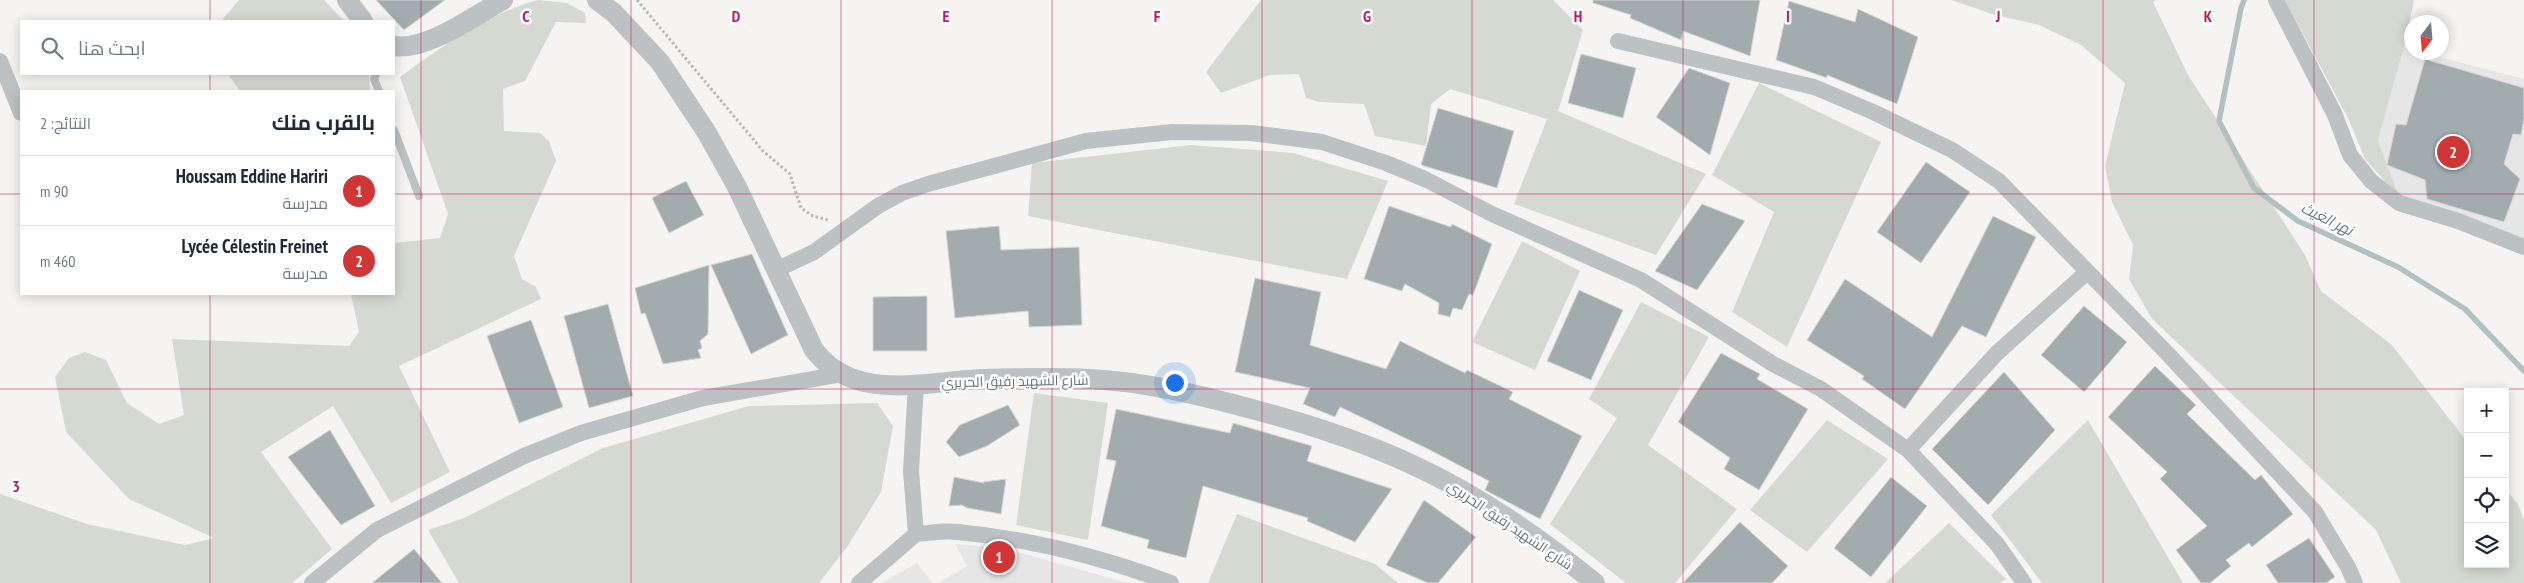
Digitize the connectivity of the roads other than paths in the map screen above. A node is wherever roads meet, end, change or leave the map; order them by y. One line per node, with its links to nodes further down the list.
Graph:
1 (347, 0): 5 (street)
2 (503, 0): 7 (street)
3 (597, 0): 15 (street, شارع الشهيد رفيق الحريري)
4 (2276, 0): 14 (street)
5 (362, 20)
6 (1618, 41): 16 (street)
7 (395, 46)
8 (0, 61): 11 (street)
9 (376, 75): 10 (lane)
10 (379, 90)
11 (20, 111)
12 (395, 133): 13 (lane)
13 (419, 196)
14 (2524, 247)
15 (778, 270): 17 (street, شارع الشهيد رفيق الحريري); 19 (street)
16 (2086, 273): 19 (street); 26 (street)
17 (842, 374): 18 (street, شارع الشهيد رفيق الحريري); 21 (street)
18 (916, 384): 20 (street); 24 (street, شارع الشهيد رفيق الحريري)
19 (1908, 450): 25 (street)
20 (916, 534): 22 (street); 23 (street)
21 (312, 583)
22 (859, 583)
23 (1171, 583)
24 (1595, 583)
25 (2024, 583)
26 (2355, 583)

